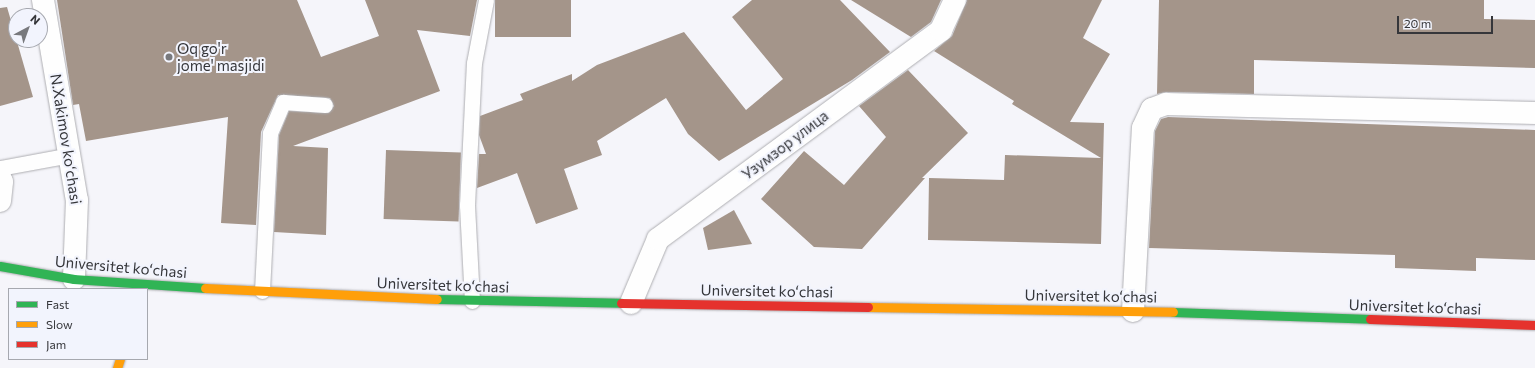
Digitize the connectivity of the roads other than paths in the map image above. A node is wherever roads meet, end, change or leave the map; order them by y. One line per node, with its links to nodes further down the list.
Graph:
1 (43, 0): 6 (street, N.Xakimov koʻchasi)
2 (486, 0): 14 (lane)
3 (955, 0): 15 (street, Узумзор улица)
4 (325, 105): 13 (lane)
5 (1535, 113): 16 (street)
6 (70, 156): 7 (lane); 11 (street, N.Xakimov koʻchasi)
7 (0, 168)
8 (0, 177): 9 (street)
9 (0, 202)
10 (0, 266): 11 (main road, Universitet kо‘chasi)
11 (74, 279): 12 (main road, Universitet kо‘chasi)
12 (138, 287): 13 (main road, Universitet kо‘chasi)
13 (262, 292): 14 (main road, Universitet kо‘chasi)
14 (472, 301): 15 (main road, Universitet kо‘chasi)
15 (631, 303): 16 (main road, Universitet kо‘chasi)
16 (1133, 311): 17 (main road, Universitet kо‘chasi)
17 (1535, 326)

